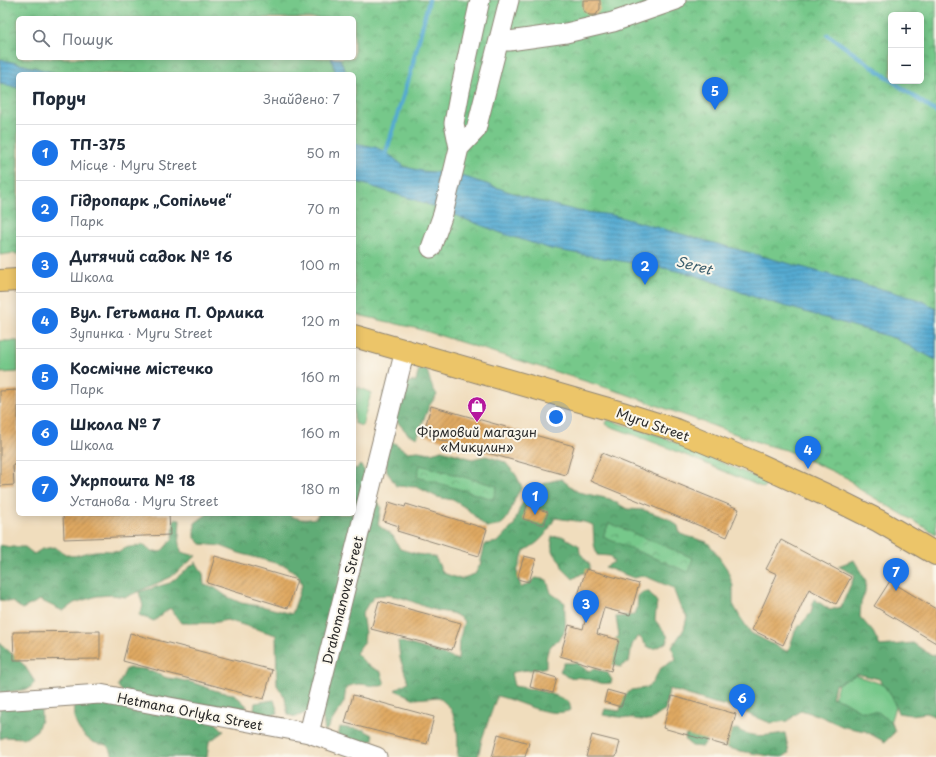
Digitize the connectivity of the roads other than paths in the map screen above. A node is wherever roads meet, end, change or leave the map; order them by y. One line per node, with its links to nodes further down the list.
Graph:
1 (480, 0): 5 (street)
2 (508, 0): 4 (street)
3 (676, 0): 4 (street)
4 (499, 41): 6 (street)
5 (460, 91): 6 (street); 7 (street)
6 (484, 97): 7 (street)
7 (459, 148): 8 (street)
8 (431, 248)
9 (16, 280): 10 (main road)
10 (0, 281)
11 (356, 337): 12 (main road, Myru Street)
12 (405, 350): 13 (main road, Myru Street); 15 (street, Drahomanova Street)
13 (936, 554)
14 (0, 701): 15 (street, Hetmana Orlyka Street)
15 (309, 733): 16 (street, Hetmana Orlyka Street)
16 (377, 757)

